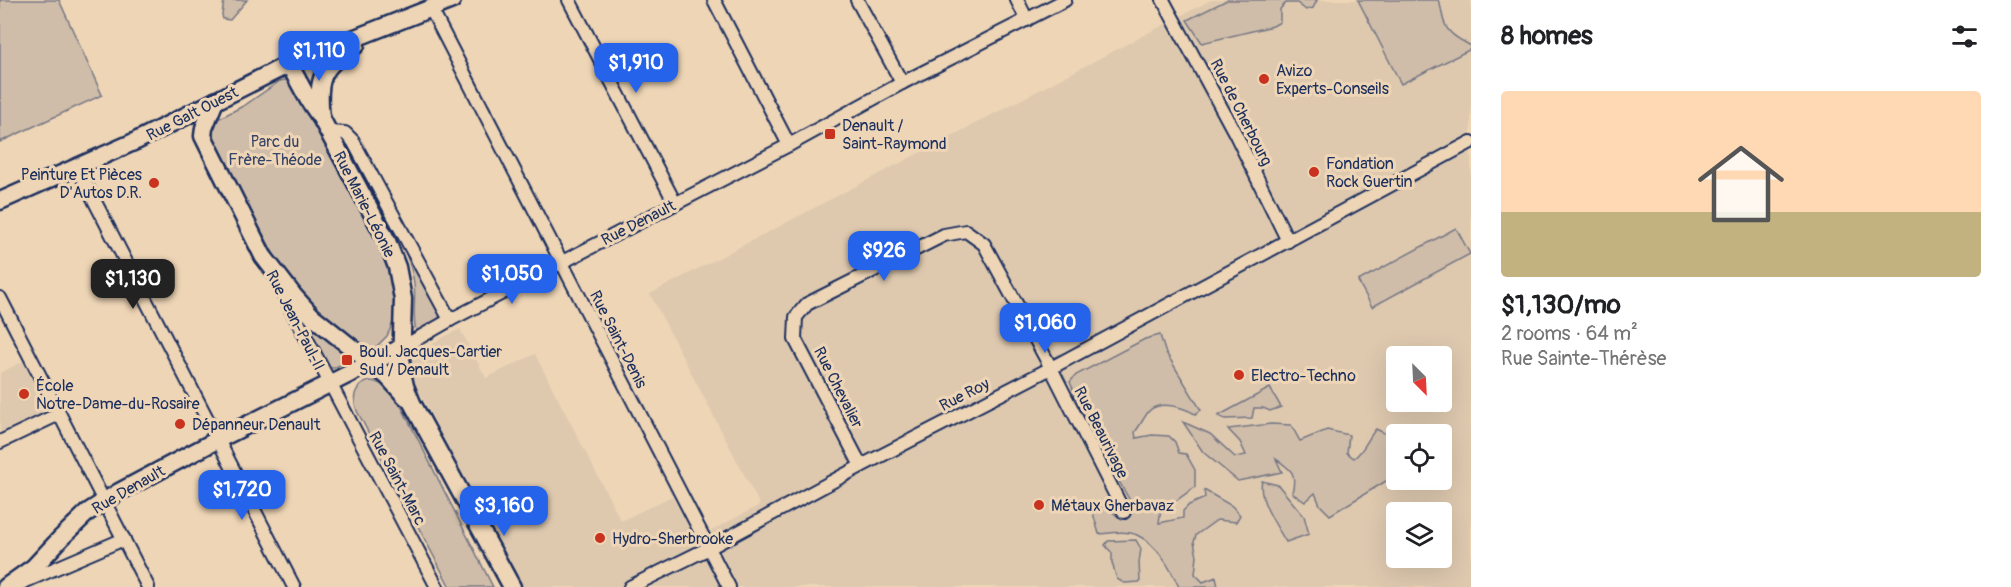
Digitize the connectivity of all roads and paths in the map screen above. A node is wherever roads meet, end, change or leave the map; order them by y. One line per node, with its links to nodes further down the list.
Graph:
1 (452, 0): 8 (main road, Rue Galt Ouest)
2 (569, 0): 19 (street)
3 (714, 0): 16 (street)
4 (857, 0): 12 (street)
5 (1017, 0): 9 (street)
6 (1065, 0): 9 (street, Rue Denault)
7 (1163, 0): 20 (street, Rue de Cherbourg)
8 (431, 9): 10 (main road, Rue Galt Ouest); 22 (street, Rue Saint-Denis)
9 (1027, 20): 12 (street, Rue Denault)
10 (381, 29): 11 (main road, Rue Galt Ouest); 14 (main road)
11 (289, 64): 13 (main road, Rue Galt Ouest); 14 (main road, Rue Marie-Léonie)
12 (902, 83): 16 (street, Rue Denault)
13 (215, 100): 17 (main road, Rue Galt Ouest); 21 (main road, Rue Jean-Paul-II)
14 (324, 125): 24 (street, Rue Marie-Léonie); 25 (main road, Rue Marie-Léonie)
15 (1471, 142): 20 (street, Rue Roy)
16 (789, 145): 19 (street, Rue Denault)
17 (77, 167): 18 (main road, Rue Galt Ouest); 31 (street)
18 (0, 201)
19 (675, 203): 22 (street, Rue Denault)
20 (1288, 241): 27 (street, Rue Roy)
21 (263, 256): 26 (main road, Rue Jean-Paul-II); 28 (street, Rue Jean-Paul-II)
22 (561, 262): 24 (street, Rue Denault); 37 (street, Rue Saint-Denis)
23 (0, 299): 30 (street)
24 (450, 320): 25 (street, Rue Denault)
25 (402, 348): 26 (main road, Rue Denault); 29 (main road, Rue Marie-Léonie)
26 (372, 364): 28 (main road, Rue Denault); 29 (main road, Rue Jean-Paul-II)
27 (1051, 368): 33 (street, Rue Roy); 33 (street, Rue Chevalier); 35 (street, Rue Beaurivage)
28 (329, 384): 31 (main road, Rue Denault); 42 (street, Rue Saint-Marc)
29 (412, 403): 43 (main road)
30 (59, 414): 32 (street); 34 (street)
31 (217, 440): 34 (main road, Rue Denault); 41 (street)
32 (0, 442)
33 (861, 466): 37 (street, Rue Roy)
34 (104, 501): 36 (street); 38 (main road, Rue Denault)
35 (1124, 512)
36 (124, 539): 39 (street); 40 (street)
37 (709, 548): 44 (street, Rue Roy); 45 (street, Rue Saint-Denis)
38 (6, 587)
39 (12, 587)
40 (148, 587)
41 (294, 587)
42 (437, 587)
43 (512, 587)
44 (630, 587)
45 (729, 587)

